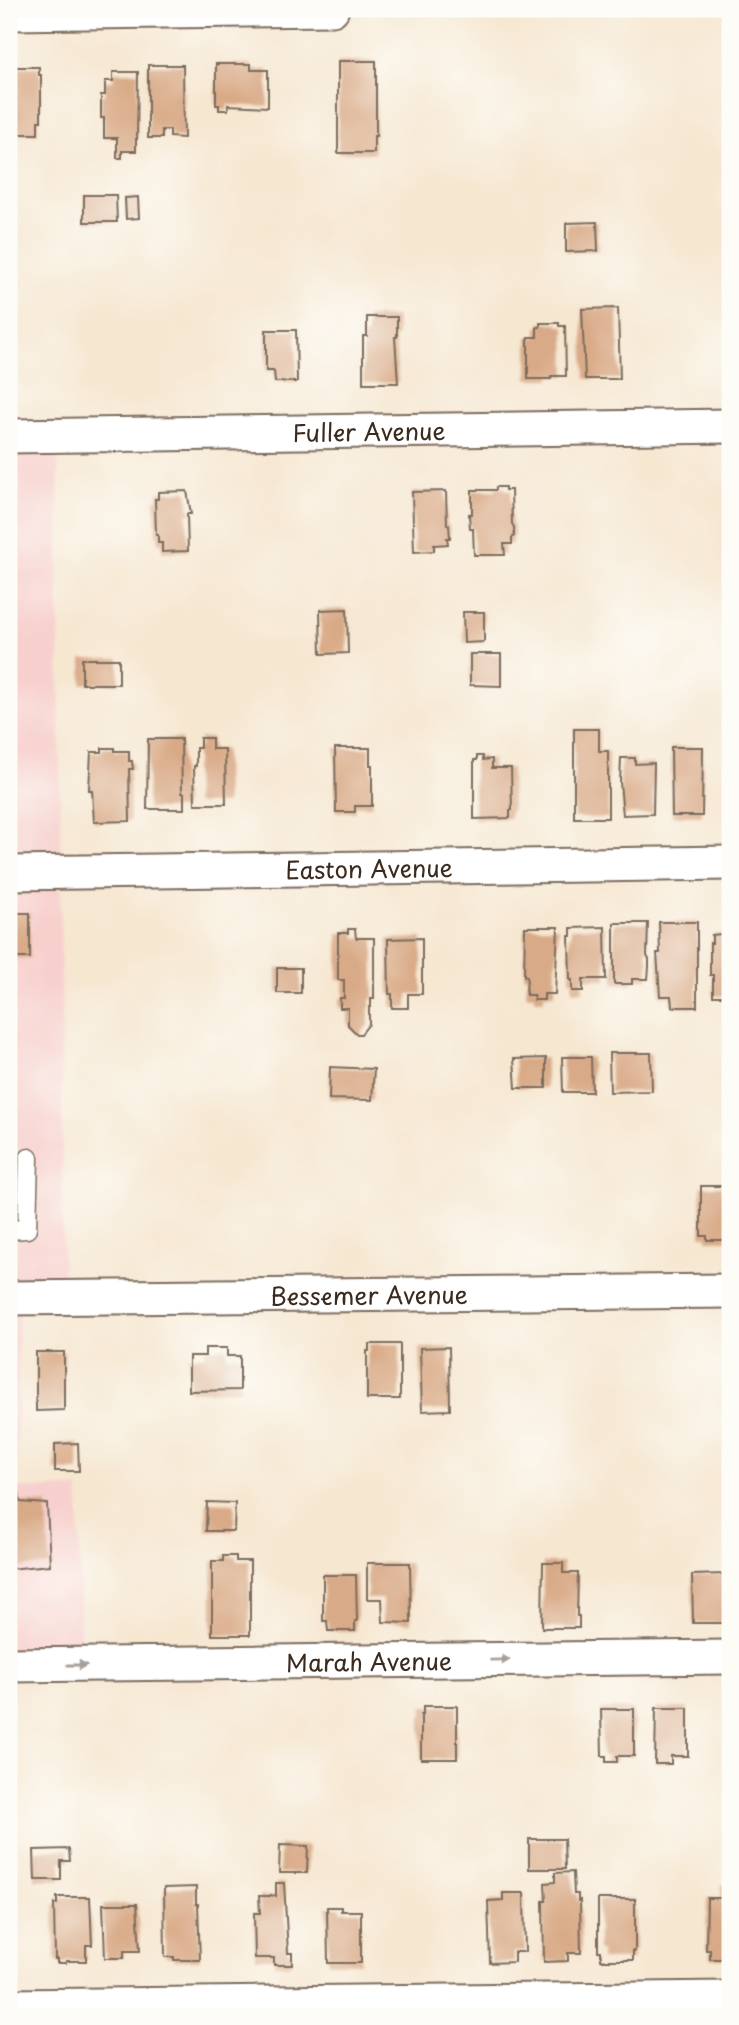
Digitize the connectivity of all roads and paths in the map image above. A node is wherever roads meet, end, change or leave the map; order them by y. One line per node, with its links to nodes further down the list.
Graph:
1 (332, 9): 2 (street)
2 (9, 13)
3 (730, 426): 4 (street, Fuller Avenue)
4 (9, 436)
5 (730, 863): 6 (street, Easton Avenue)
6 (9, 873)
7 (29, 1158): 8 (lane)
8 (9, 1230)
9 (730, 1291): 10 (street, Bessemer Avenue)
10 (9, 1298)
11 (730, 1657): 12 (street, Marah Avenue, one-way to 11)
12 (9, 1665)
13 (730, 1998): 14 (street)
14 (9, 2006)

